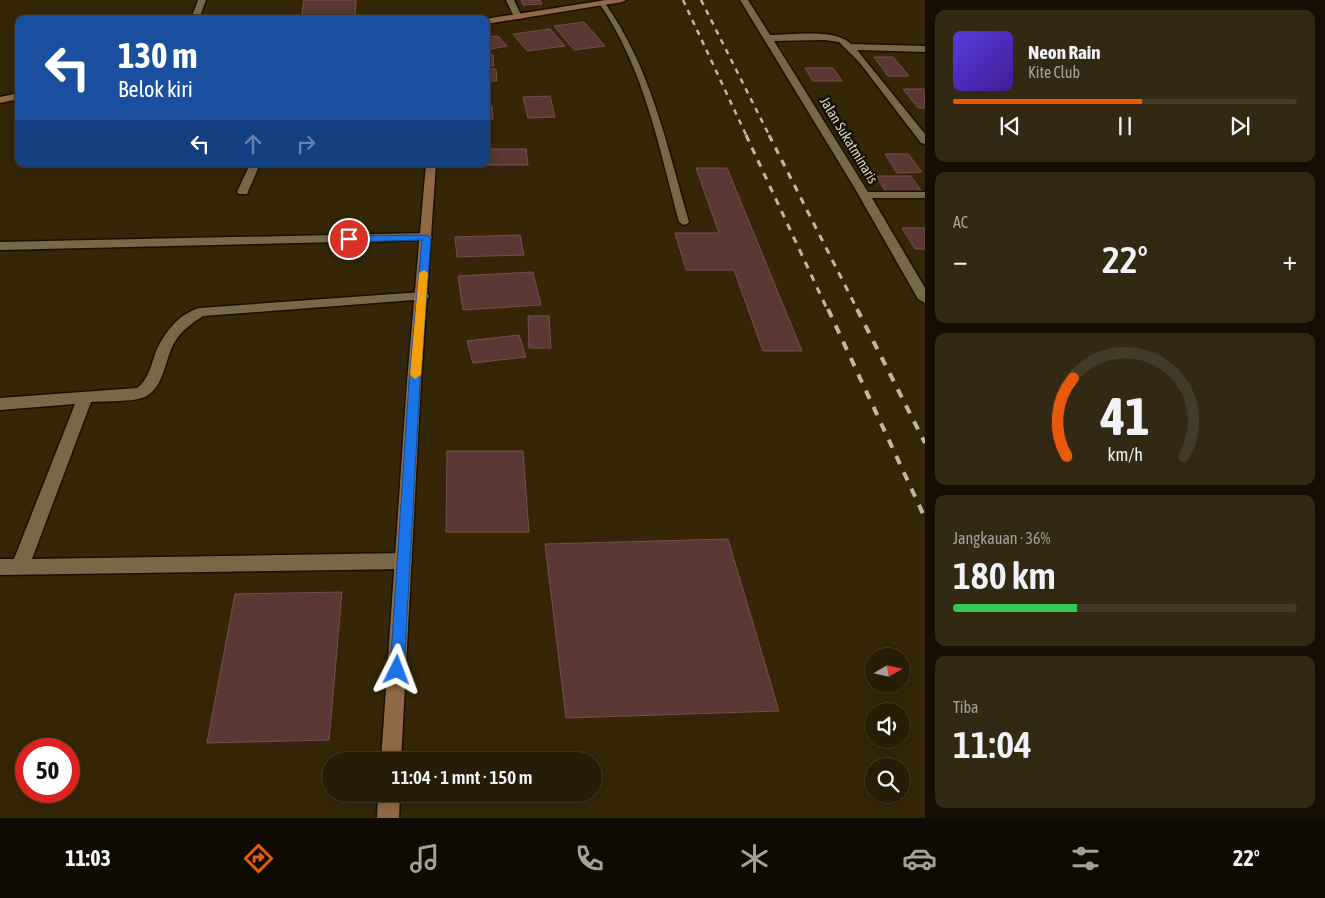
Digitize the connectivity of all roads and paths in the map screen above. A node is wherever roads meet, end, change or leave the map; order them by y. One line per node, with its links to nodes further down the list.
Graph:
1 (202, 0): 6 (street)
2 (510, 0): 7 (street)
3 (622, 0): 5 (main road)
4 (744, 0): 9 (street, Jalan Sukatminaris)
5 (602, 3): 7 (main road); 20 (lane)
6 (196, 15)
7 (518, 17): 8 (main road)
8 (490, 20)
9 (769, 38): 10 (street); 18 (street, Jalan Sukatminaris)
10 (851, 48): 11 (street); 14 (street)
11 (925, 49)
12 (15, 97): 13 (main road)
13 (0, 100)
14 (925, 141)
15 (254, 167): 17 (street)
16 (431, 167): 21 (main road)
17 (243, 192)
18 (865, 195): 19 (street); 24 (street, Jalan Sukatminaris)
19 (925, 195)
20 (684, 222)
21 (426, 237): 22 (street); 23 (main road)
22 (0, 246)
23 (422, 296): 25 (street); 27 (main road)
24 (925, 299)
25 (84, 398): 26 (street); 28 (street)
26 (0, 404)
27 (404, 561): 28 (street); 30 (main road)
28 (20, 567): 29 (street)
29 (0, 568)
30 (392, 752)
31 (389, 802): 32 (main road)
32 (388, 818)

